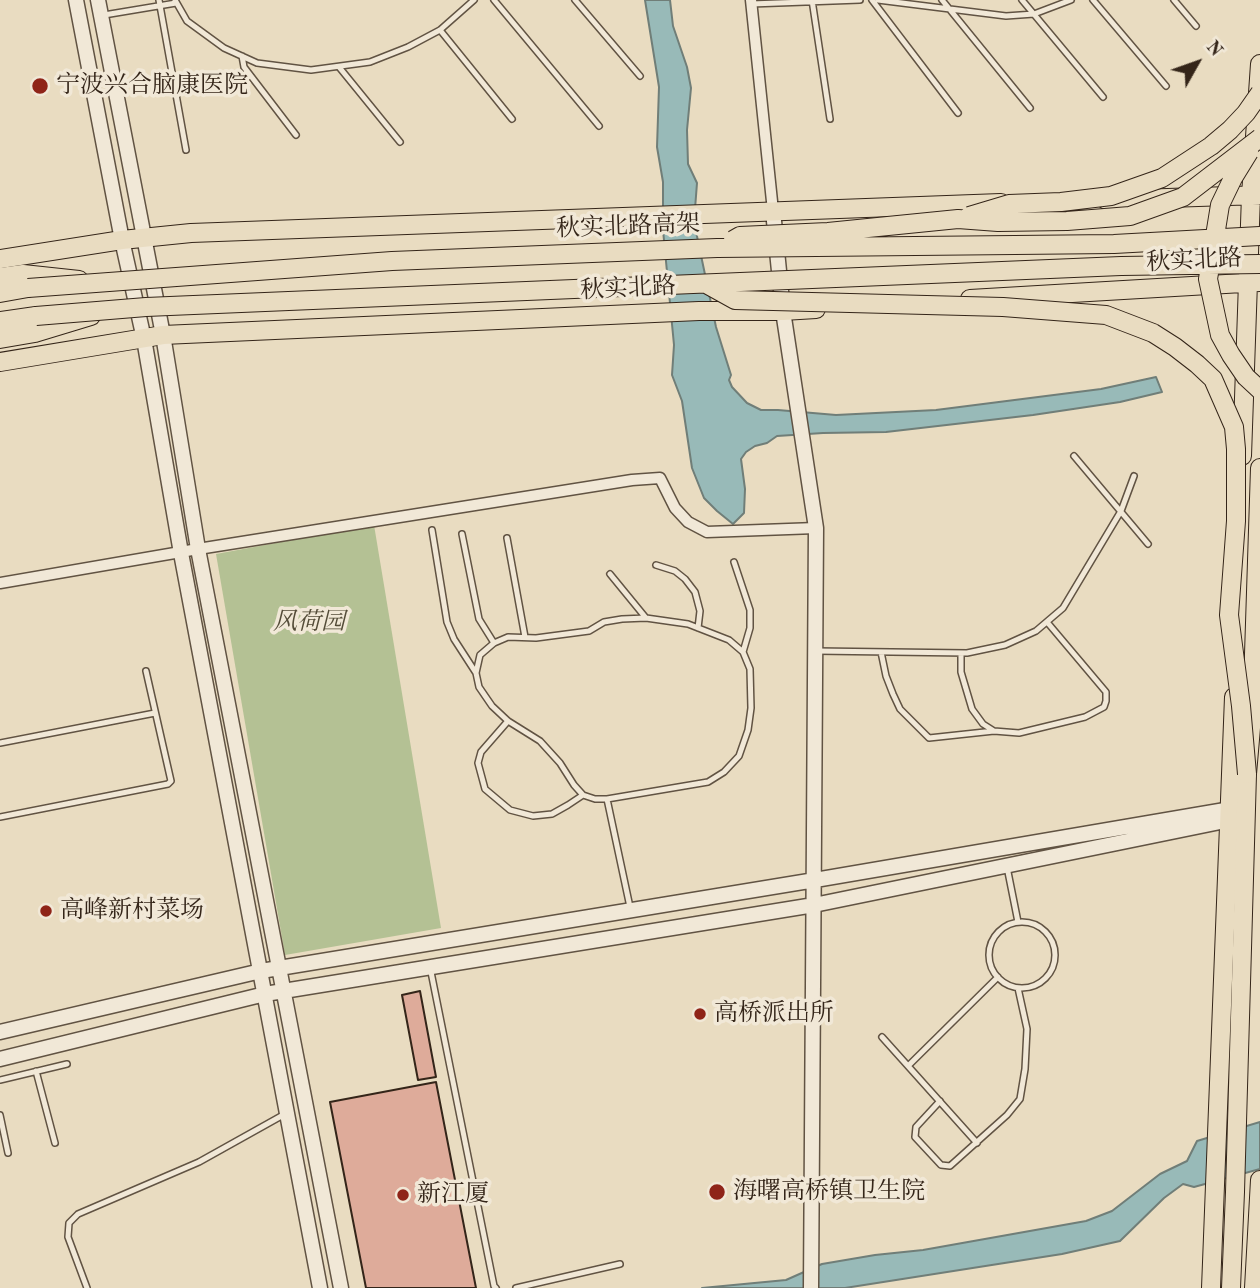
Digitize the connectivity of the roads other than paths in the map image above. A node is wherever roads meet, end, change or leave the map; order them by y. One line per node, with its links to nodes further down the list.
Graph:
1 (76, 0): 45 (street)
2 (98, 0): 20 (street)
3 (474, 0): 22 (lane)
4 (495, 0): 34 (lane)
5 (575, 0): 26 (lane)
6 (860, 0): 15 (lane)
7 (872, 0): 31 (lane)
8 (878, 0): 18 (lane)
9 (942, 0): 18 (lane)
10 (1022, 0): 19 (lane)
11 (1070, 0): 19 (lane)
12 (1093, 0): 27 (lane)
13 (1174, 0): 21 (lane)
14 (176, 1): 17 (lane); 23 (lane)
15 (812, 1): 16 (lane); 33 (lane)
16 (751, 2): 41 (street)
17 (160, 3): 20 (lane); 39 (lane)
18 (948, 8): 19 (lane); 30 (lane)
19 (1034, 14): 29 (lane)
20 (101, 16): 44 (street)
21 (1196, 26)
22 (440, 30): 25 (lane); 32 (lane)
23 (242, 56): 25 (lane); 36 (lane)
24 (1260, 64): 40 (main road)
25 (339, 67): 38 (lane)
26 (640, 76)
27 (1167, 86)
28 (1260, 93): 42 (main road, bridge)
29 (1103, 97)
30 (1030, 108)
31 (958, 113)
32 (512, 119)
33 (830, 119)
34 (598, 126)
35 (1260, 130): 61 (main road, bridge)
36 (296, 135)
37 (1260, 138): 42 (main road, bridge)
38 (400, 142)
39 (186, 150)
40 (1255, 195): 41 (main road); 50 (main road)
41 (773, 211): 44 (main road); 55 (street)
42 (958, 219): 46 (main road, bridge)
43 (1260, 236): 46 (main road, 秋实北路高架, bridge)
44 (144, 238): 45 (main road); 57 (street)
45 (122, 240): 47 (main road); 58 (street)
46 (717, 247): 51 (main road, 秋实北路高架, bridge)
47 (0, 259)
48 (1260, 264): 52 (main road, bridge)
49 (0, 278): 51 (main road, bridge)
50 (1254, 282): 55 (main road, 秋实北路); 95 (main road)
51 (103, 283): 53 (main road, 秋实北路高架, bridge)
52 (708, 285): 54 (main road, bridge); 92 (main road, bridge)
53 (0, 293)
54 (110, 310): 56 (main road, bridge); 59 (main road, bridge)
55 (783, 311): 57 (main road, 秋实北路); 66 (street)
56 (0, 321)
57 (163, 335): 58 (main road, 秋实北路); 71 (street)
58 (144, 339): 60 (main road, 秋实北路); 72 (street)
59 (0, 340)
60 (0, 362)
61 (1260, 390)
62 (1074, 456): 65 (lane)
63 (1260, 468): 92 (main road, bridge)
64 (1134, 477): 65 (lane)
65 (1121, 511): 70 (lane); 78 (lane)
66 (816, 528): 71 (street); 83 (street)
67 (432, 530): 87 (lane)
68 (462, 534): 81 (lane)
69 (507, 538): 80 (lane)
70 (1148, 544)
71 (198, 549): 72 (street); 103 (street)
72 (181, 553): 76 (street); 104 (street)
73 (734, 562): 82 (lane)
74 (656, 565): 79 (lane)
75 (610, 574): 77 (lane)
76 (0, 583)
77 (646, 618): 79 (lane); 80 (lane)
78 (1047, 622): 85 (lane); 90 (lane)
79 (698, 628): 82 (lane)
80 (526, 637): 81 (lane)
81 (494, 643): 87 (lane)
82 (743, 652): 94 (lane)
83 (816, 652): 84 (lane); 98 (street)
84 (881, 652): 85 (lane); 90 (lane)
85 (961, 653): 90 (lane)
86 (146, 671): 88 (lane)
87 (476, 673): 89 (lane)
88 (155, 713): 91 (lane); 96 (lane)
89 (508, 721): 93 (lane); 93 (lane)
90 (995, 731)
91 (0, 743)
92 (1247, 774): 132 (main road)
93 (583, 795): 94 (lane)
94 (607, 799): 100 (lane)
95 (1230, 814): 97 (street); 98 (street); 131 (main road)
96 (0, 817)
97 (1007, 865): 99 (street); 101 (lane)
98 (815, 880): 99 (street); 100 (street)
99 (814, 905): 102 (street); 130 (street)
100 (631, 910): 103 (street)
101 (1018, 922): 105 (lane); 106 (lane)
102 (430, 967): 107 (street); 128 (lane)
103 (279, 968): 104 (street); 107 (street)
104 (261, 971): 108 (street); 109 (street)
105 (998, 977): 106 (lane); 113 (lane)
106 (1018, 988): 120 (lane)
107 (284, 992): 108 (street); 127 (street)
108 (265, 994): 111 (street); 117 (street)
109 (0, 1032)
110 (882, 1037): 113 (lane)
111 (0, 1059)
112 (67, 1064): 114 (lane)
113 (908, 1066): 116 (lane)
114 (36, 1071): 115 (lane); 119 (lane)
115 (0, 1080)
116 (940, 1101): 120 (lane); 120 (lane)
117 (288, 1113): 125 (lane); 126 (street)
118 (0, 1115): 121 (lane)
119 (55, 1143)
120 (977, 1143)
121 (8, 1153)
122 (1260, 1180): 123 (main road)
123 (1260, 1186): 133 (main road)
124 (620, 1264): 129 (lane)
125 (87, 1288)
126 (320, 1288)
127 (341, 1288)
128 (496, 1288)
129 (516, 1288)
130 (811, 1288)
131 (1211, 1288)
132 (1231, 1288)
133 (1254, 1288)

